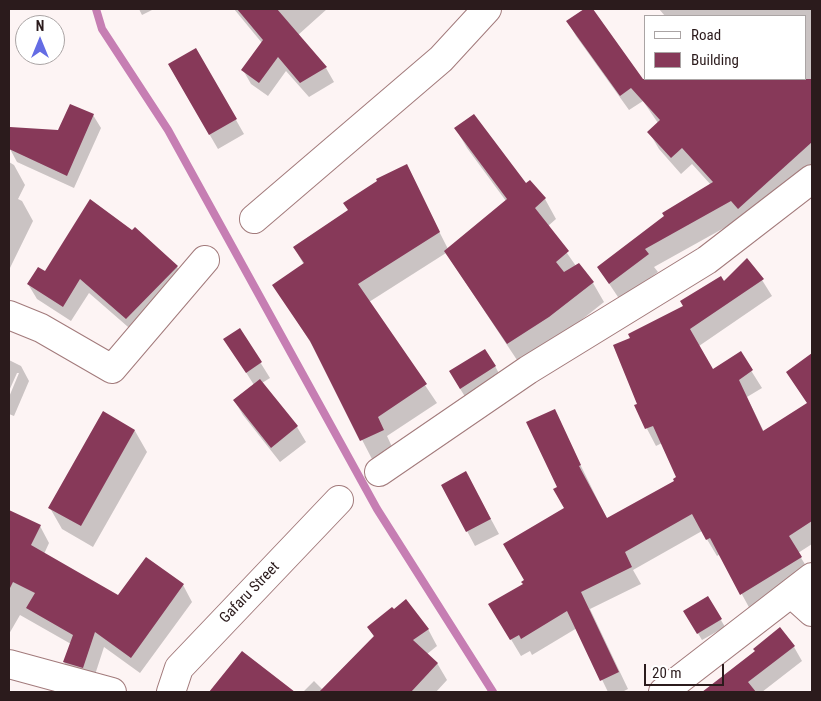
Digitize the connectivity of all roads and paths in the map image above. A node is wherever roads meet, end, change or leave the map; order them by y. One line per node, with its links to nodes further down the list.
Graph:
1 (487, 9): 3 (street)
2 (812, 180): 6 (street)
3 (254, 219)
4 (205, 260): 5 (street)
5 (9, 315)
6 (379, 472)
7 (339, 500): 12 (street, Gafaru Street)
8 (802, 585): 9 (street); 13 (street)
9 (812, 612)
10 (9, 664): 11 (street)
11 (112, 692)
12 (170, 692)
13 (663, 692)

